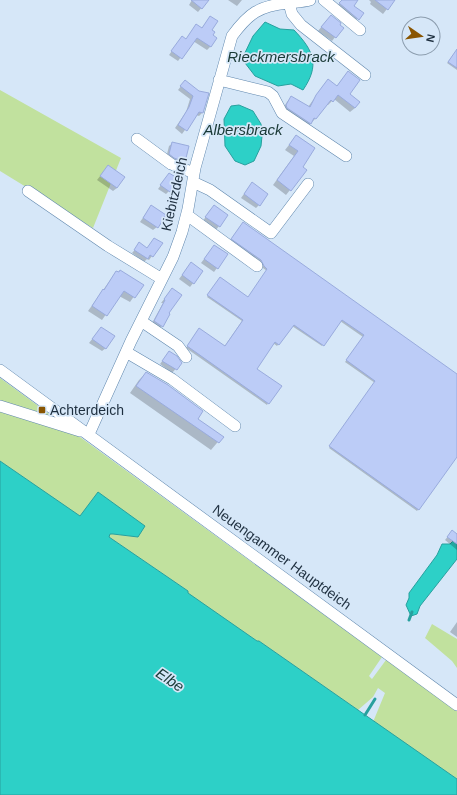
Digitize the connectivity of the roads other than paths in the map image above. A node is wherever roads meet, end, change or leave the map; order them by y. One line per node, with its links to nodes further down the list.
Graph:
1 (310, 0): 3 (street, Kiebitzdeich)
2 (324, 0): 4 (street)
3 (289, 3): 5 (street); 6 (street, Kiebitzdeich)
4 (360, 30)
5 (365, 75)
6 (219, 80): 8 (street); 9 (street, Kiebitzdeich)
7 (137, 139): 9 (street)
8 (346, 156)
9 (193, 178): 10 (street); 12 (street, Kiebitzdeich)
10 (308, 184)
11 (28, 191): 14 (street)
12 (187, 215): 13 (street); 14 (street, Kiebitzdeich)
13 (257, 266)
14 (162, 279): 15 (street, Kiebitzdeich)
15 (141, 321): 16 (street, Kiebitzdeich); 17 (street)
16 (126, 352): 20 (street); 21 (street, Kiebitzdeich)
17 (186, 357)
18 (0, 370): 21 (street, Neuengammer Hauptdeich)
19 (0, 406): 21 (street)
20 (235, 426)
21 (89, 434): 22 (street, Neuengammer Hauptdeich)
22 (457, 705)

